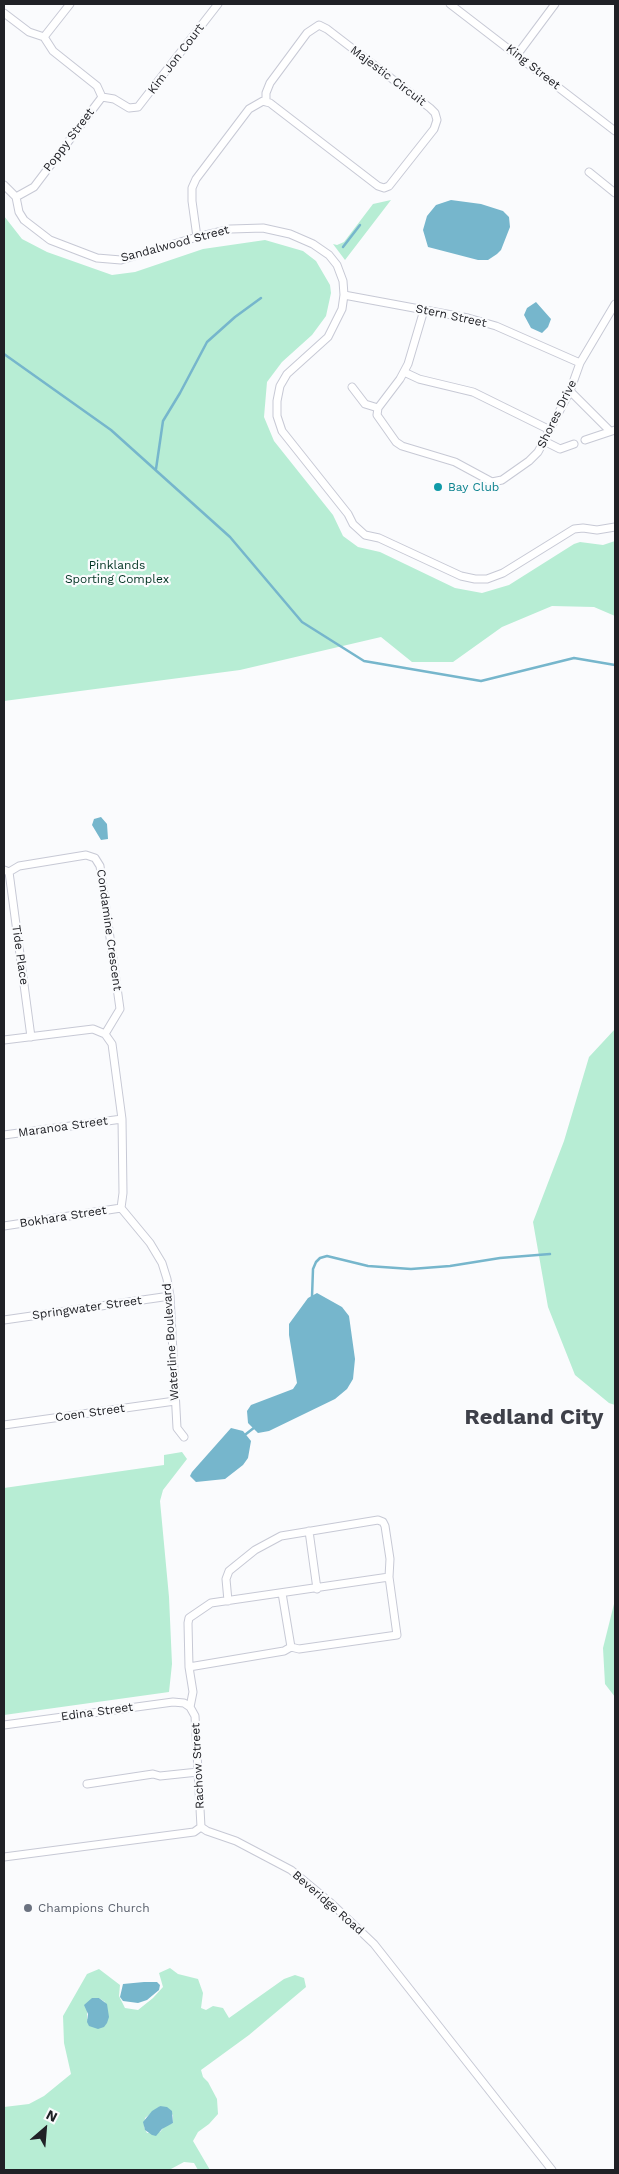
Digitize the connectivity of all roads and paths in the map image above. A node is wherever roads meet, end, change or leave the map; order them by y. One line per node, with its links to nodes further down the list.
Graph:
1 (70, 4): 6 (street)
2 (218, 4): 8 (street, Kim Jon Court)
3 (450, 4): 7 (street, King Street)
4 (556, 4): 7 (street)
5 (4, 13): 6 (street)
6 (44, 37): 8 (street, Poppy Street)
7 (517, 55): 10 (street, King Street)
8 (102, 98): 14 (street, Poppy Street)
9 (266, 102): 9 (street, Majestic Circuit); 15 (street)
10 (615, 131)
11 (589, 172): 13 (street)
12 (4, 185): 14 (street, Sandalwood Street)
13 (615, 193)
14 (16, 197): 15 (street, Sandalwood Street)
15 (197, 237): 16 (street, Sandalwood Street)
16 (344, 295): 18 (street, Stern Street); 29 (street)
17 (615, 304): 19 (street, Shores Drive)
18 (424, 310): 19 (street, Stern Street); 20 (street)
19 (580, 363): 22 (street, Shores Drive)
20 (404, 372): 23 (street); 24 (street)
21 (352, 387): 23 (street)
22 (570, 392): 24 (street, Shores Drive); 25 (street)
23 (378, 408): 27 (street, Shores Drive)
24 (550, 430): 27 (street, Shores Drive)
25 (613, 430): 26 (street)
26 (586, 440)
27 (544, 441): 28 (street)
28 (574, 444)
29 (615, 527)
30 (6, 871): 31 (street, Condamine Crescent); 32 (street, Tide Place)
31 (105, 1034): 32 (street); 34 (street)
32 (32, 1037): 33 (street)
33 (4, 1040)
34 (122, 1119): 35 (street, Maranoa Street); 36 (street)
35 (4, 1135)
36 (122, 1208): 37 (street, Bokhara Street); 38 (street, Waterline Boulevard)
37 (4, 1226)
38 (170, 1296): 39 (street, Springwater Street); 40 (street, Waterline Boulevard)
39 (4, 1320)
40 (175, 1400): 41 (street, Coen Street); 42 (street, Waterline Boulevard)
41 (4, 1425)
42 (184, 1437)
43 (308, 1531): 44 (street); 45 (street); 47 (street)
44 (388, 1577): 45 (street); 48 (street)
45 (317, 1589): 46 (street)
46 (282, 1593): 47 (street); 48 (street)
47 (228, 1601): 49 (street, Rachow Street)
48 (292, 1648): 49 (street)
49 (189, 1667): 50 (street, Rachow Street)
50 (190, 1707): 51 (street, Edina Street); 52 (street, Rachow Street)
51 (4, 1725)
52 (198, 1772): 53 (street); 54 (street, Rachow Street)
53 (87, 1784)
54 (201, 1827): 55 (street); 56 (street, Beveridge Road)
55 (4, 1857)
56 (552, 2170)

